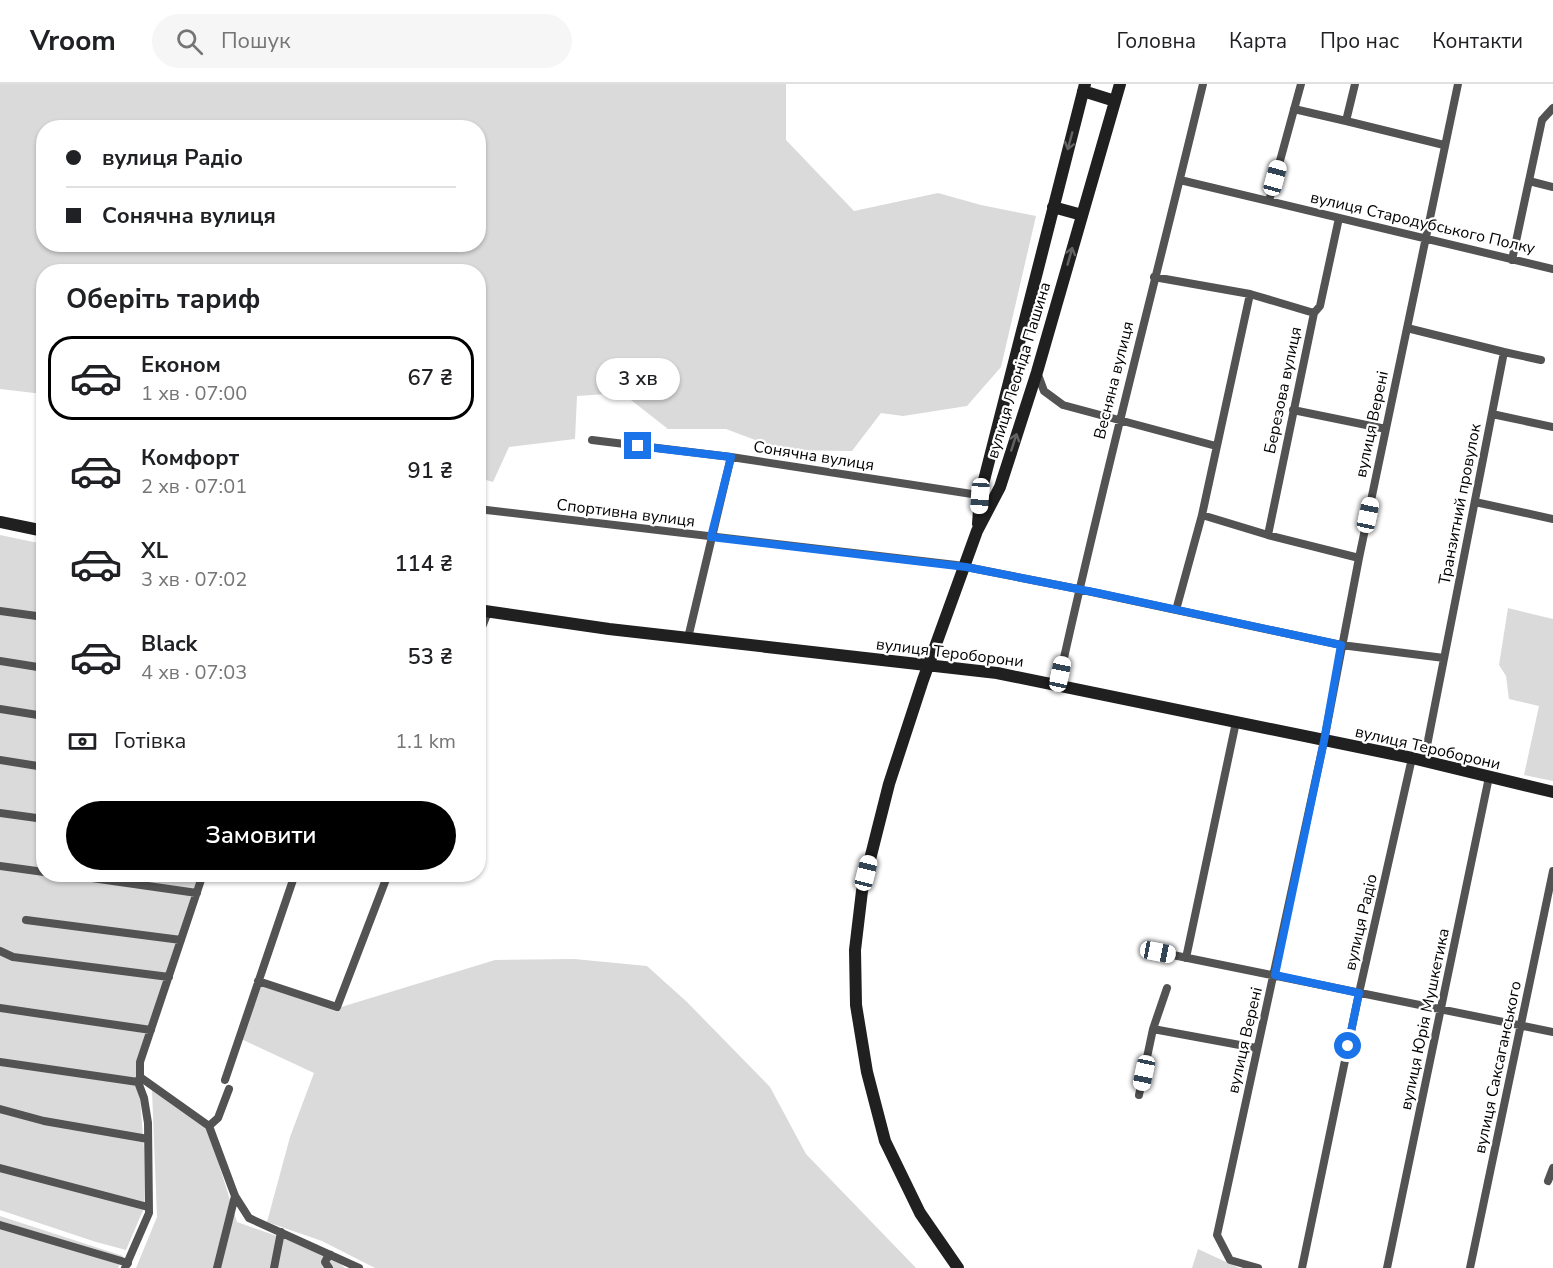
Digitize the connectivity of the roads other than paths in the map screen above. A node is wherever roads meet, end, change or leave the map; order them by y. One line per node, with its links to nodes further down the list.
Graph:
1 (1120, 84): 7 (main road, вулиця Леоніда Пашина)
2 (1203, 84): 12 (street, Весняна вулиця)
3 (1301, 84): 9 (street)
4 (1355, 84): 10 (street)
5 (1458, 84): 11 (street, вулиця Верені)
6 (1084, 88): 7 (main road); 16 (main road, вулиця Леоніда Пашина, one-way to 16)
7 (1115, 101): 17 (main road, вулиця Леоніда Пашина)
8 (1553, 108): 13 (street)
9 (1294, 109): 10 (street); 15 (street)
10 (1342, 120): 11 (street)
11 (1444, 145): 19 (street, вулиця Верені)
12 (1180, 180): 15 (street, вулиця Стародубського Полку); 22 (street, Весняна вулиця)
13 (1529, 181): 14 (street); 20 (street)
14 (1553, 187)
15 (1269, 201): 18 (street, вулиця Стародубського Полку)
16 (1053, 207): 17 (main road); 37 (main road, вулиця Леоніда Пашина)
17 (1082, 214): 28 (main road, вулиця Леоніда Пашина, one-way to 17)
18 (1339, 218): 19 (street, вулиця Стародубського Полку); 24 (street, Березова вулиця)
19 (1425, 240): 20 (street, вулиця Стародубського Полку); 25 (street, вулиця Верені)
20 (1512, 260): 21 (street, вулиця Стародубського Полку)
21 (1553, 269)
22 (1154, 277): 23 (street); 31 (street, Весняна вулиця)
23 (1250, 294): 24 (street); 35 (street)
24 (1314, 313): 29 (street, Березова вулиця)
25 (1407, 328): 26 (street); 33 (street, вулиця Верені)
26 (1504, 352): 27 (street); 30 (street, Транзитний провулок)
27 (1541, 360)
28 (1037, 372): 31 (street); 38 (main road, вулиця Леоніда Пашина, one-way to 28)
29 (1293, 410): 33 (street); 46 (street, Березова вулиця)
30 (1492, 414): 32 (street); 39 (street, Транзитний провулок)
31 (1119, 420): 35 (street); 50 (street, Весняна вулиця)
32 (1553, 427)
33 (1386, 429): 48 (street, вулиця Верені)
34 (592, 440): 36 (street, Сонячна вулиця)
35 (1216, 446): 41 (street)
36 (731, 457): 37 (street, Сонячна вулиця); 47 (street)
37 (980, 496): 38 (street, Сонячна вулиця); 45 (main road, вулиця Леоніда Пашина)
38 (994, 498): 45 (main road, вулиця Леоніда Пашина)
39 (1475, 502): 42 (street); 57 (street, Транзитний провулок)
40 (486, 510): 47 (street, Спортивна вулиця)
41 (1202, 515): 46 (street); 51 (street)
42 (1553, 519)
43 (4, 523): 44 (main road)
44 (36, 529)
45 (978, 531): 49 (main road)
46 (1268, 535): 48 (street)
47 (711, 537): 49 (street, Спортивна вулиця); 55 (street)
48 (1359, 558): 56 (street, вулиця Верені)
49 (966, 567): 50 (street, Спортивна вулиця); 59 (main road)
50 (1078, 589): 51 (street, Спортивна вулиця); 61 (street, Весняна вулиця)
51 (1176, 610): 56 (street, Спортивна вулиця)
52 (0, 611): 54 (street)
53 (486, 611): 55 (main road, вулиця Тероборони)
54 (36, 616)
55 (688, 638): 59 (main road, вулиця Тероборони)
56 (1341, 645): 57 (street, Спортивна вулиця); 65 (street, вулиця Верені)
57 (1444, 658): 67 (street, Транзитний провулок)
58 (0, 661): 60 (street)
59 (928, 665): 61 (main road, вулиця Тероборони); 117 (main road)
60 (36, 667)
61 (1058, 685): 64 (main road, вулиця Тероборони)
62 (0, 709): 63 (street)
63 (36, 715)
64 (1236, 722): 65 (main road, вулиця Тероборони); 85 (street)
65 (1324, 741): 67 (main road, вулиця Тероборони); 86 (street, вулиця Верені)
66 (0, 760): 68 (street)
67 (1418, 760): 69 (main road, вулиця Тероборони); 90 (street, вулиця Радіо)
68 (36, 766)
69 (1489, 777): 70 (main road, вулиця Тероборони); 92 (street, вулиця Юрія Мушкетика)
70 (1553, 792)
71 (0, 813): 72 (street)
72 (36, 818)
73 (0, 866): 74 (street)
74 (36, 871)
75 (1553, 871): 93 (street, вулиця Саксаганського)
76 (120, 882): 80 (street)
77 (200, 882): 80 (street)
78 (292, 882): 88 (street)
79 (385, 882): 88 (street)
80 (197, 893): 82 (street)
81 (26, 920): 82 (street)
82 (182, 940): 87 (street)
83 (0, 951): 87 (street)
84 (1158, 952): 85 (street)
85 (1186, 958): 86 (street)
86 (1275, 975): 90 (street); 97 (street, вулиця Верені)
87 (169, 977): 95 (street)
88 (258, 981): 102 (street)
89 (1167, 988): 94 (street)
90 (1359, 993): 92 (street); 119 (street, вулиця Радіо)
91 (0, 1008): 95 (street)
92 (1441, 1010): 93 (street); 120 (street, вулиця Юрія Мушкетика)
93 (1522, 1026): 96 (street); 121 (street, вулиця Саксаганського)
94 (1153, 1029): 97 (street); 100 (street)
95 (151, 1030): 99 (street)
96 (1553, 1032)
97 (1256, 1048): 118 (street, вулиця Верені)
98 (0, 1062): 99 (street)
99 (139, 1080): 102 (street); 103 (street)
100 (1139, 1095)
101 (0, 1109): 103 (street)
102 (209, 1126): 107 (street)
103 (148, 1139): 108 (street)
104 (0, 1168): 108 (street)
105 (1553, 1168): 106 (street)
106 (1548, 1181)
107 (235, 1196): 110 (street); 113 (street)
108 (148, 1207): 112 (street)
109 (0, 1224): 112 (street)
110 (281, 1232): 111 (street); 114 (street)
111 (331, 1255): 115 (street); 116 (street)
112 (123, 1265)
113 (217, 1268)
114 (274, 1268)
115 (329, 1268)
116 (359, 1268)
117 (957, 1268)
118 (1258, 1268)
119 (1302, 1268)
120 (1387, 1268)
121 (1470, 1268)

